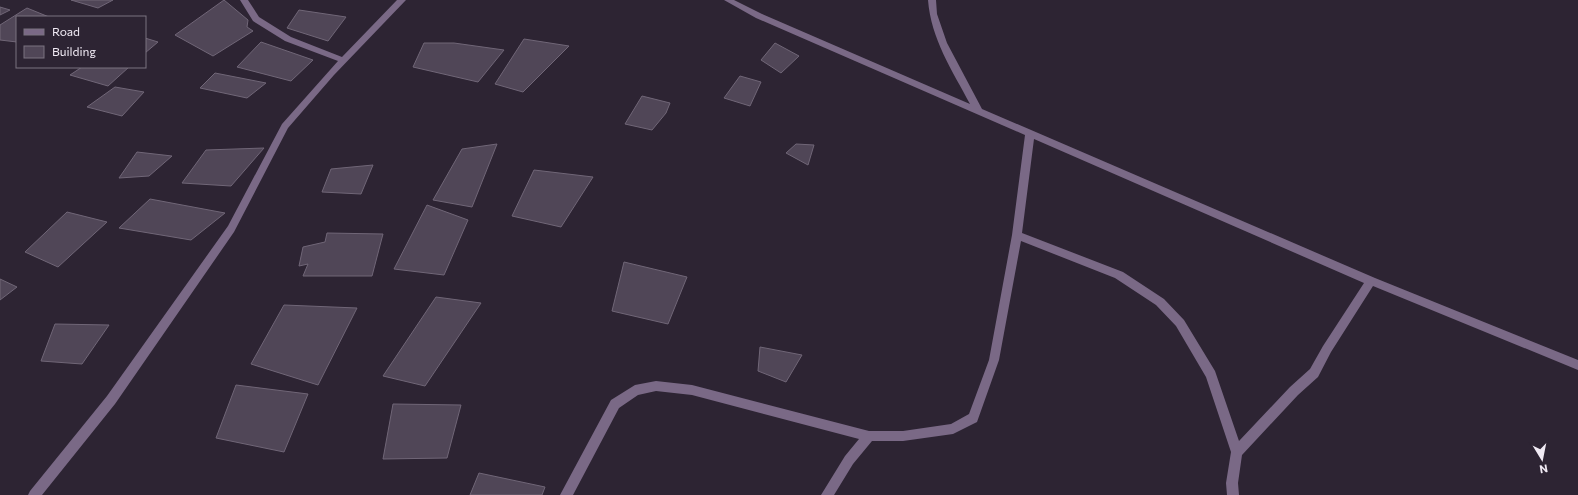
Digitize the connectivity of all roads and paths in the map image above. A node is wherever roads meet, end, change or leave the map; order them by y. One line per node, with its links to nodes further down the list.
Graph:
1 (244, 0): 5 (street)
2 (402, 0): 5 (street)
3 (728, 0): 6 (street)
4 (932, 0): 6 (street)
5 (343, 60): 13 (street)
6 (979, 112): 7 (street)
7 (1030, 133): 8 (street); 9 (street)
8 (1017, 235): 11 (street); 12 (street)
9 (1371, 281): 10 (street); 12 (street)
10 (1578, 365)
11 (869, 436): 14 (street); 15 (street)
12 (1237, 452): 16 (street)
13 (34, 495)
14 (566, 495)
15 (827, 495)
16 (1233, 495)

